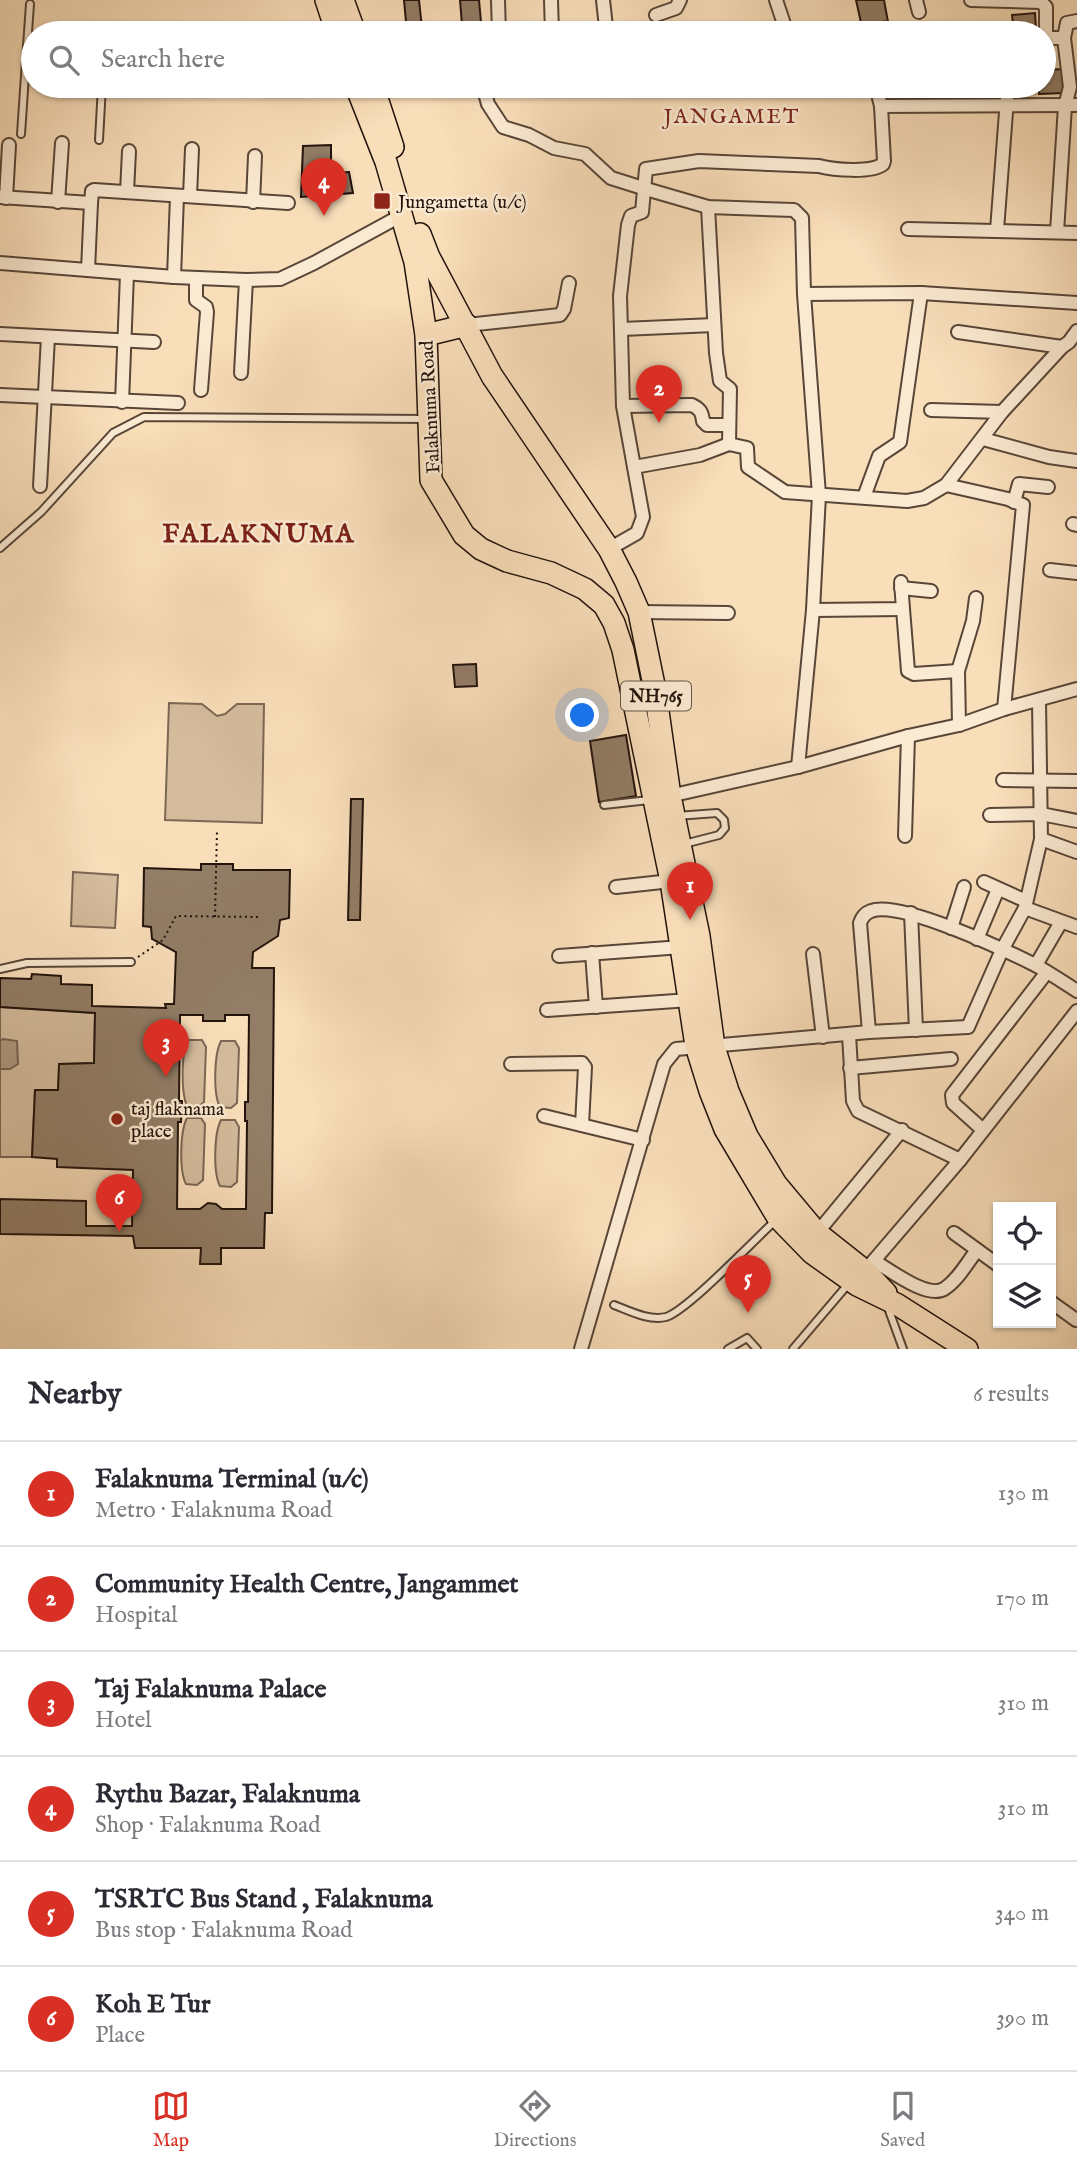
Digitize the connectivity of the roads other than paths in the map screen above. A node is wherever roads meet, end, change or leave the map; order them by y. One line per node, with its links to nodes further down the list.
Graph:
1 (326, 0): 12 (highway)
2 (343, 0): 13 (highway)
3 (498, 0): 14 (street)
4 (551, 0): 15 (street)
5 (603, 0): 16 (street)
6 (680, 0): 10 (street)
7 (776, 0): 17 (street)
8 (971, 0): 18 (street)
9 (30, 4): 11 (lane)
10 (656, 15)
11 (30, 21)
12 (333, 21)
13 (351, 21)
14 (499, 21)
15 (552, 21)
16 (605, 21)
17 (783, 21)
18 (1046, 21)
19 (1077, 21): 21 (street)
20 (1056, 38): 21 (street)
21 (1064, 38): 31 (street)
22 (25, 98): 32 (lane)
23 (101, 98): 33 (lane)
24 (361, 98): 48 (highway, Falaknuma Road / NH765)
25 (377, 98): 63 (highway, Falaknuma Road / NH765)
26 (486, 98): 39 (street)
27 (879, 98): 30 (street)
28 (1009, 98): 29 (street)
29 (1009, 104): 30 (street); 31 (street); 50 (street)
30 (881, 106): 39 (street)
31 (1071, 106): 51 (street)
32 (21, 134)
33 (99, 140)
34 (62, 143): 43 (street)
35 (9, 145): 42 (street)
36 (192, 149): 41 (street)
37 (129, 151): 40 (street)
38 (255, 156): 44 (street)
39 (646, 189): 47 (street); 65 (street)
40 (127, 192): 41 (street); 45 (street)
41 (184, 196): 44 (street); 56 (street)
42 (3, 197): 43 (street)
43 (58, 202): 45 (street)
44 (253, 202): 46 (street)
45 (91, 203): 54 (street)
46 (288, 203)
47 (708, 207): 61 (street); 64 (street)
48 (402, 215): 58 (street); 68 (highway, Falaknuma Road / NH765)
49 (908, 229): 50 (street)
50 (997, 230): 51 (street)
51 (1057, 232): 52 (street)
52 (1077, 233)
53 (0, 263): 54 (street)
54 (88, 270): 55 (street)
55 (127, 274): 56 (street); 70 (street)
56 (174, 277): 57 (street)
57 (196, 278): 58 (street); 74 (street)
58 (246, 280): 73 (street)
59 (569, 284): 63 (street)
60 (921, 293): 61 (street); 62 (street); 92 (street)
61 (803, 294): 91 (street)
62 (1077, 303)
63 (467, 325): 68 (highway); 95 (highway, Falaknuma Road / NH765)
64 (714, 325): 65 (street); 83 (street)
65 (621, 329): 79 (street)
66 (958, 332): 71 (street)
67 (0, 334): 69 (street)
68 (426, 335): 82 (highway, Falaknuma Road / NH765)
69 (48, 337): 70 (street); 76 (street)
70 (125, 341): 72 (street); 77 (street)
71 (1071, 341): 81 (street)
72 (155, 342)
73 (241, 373)
74 (201, 390)
75 (0, 395): 76 (street)
76 (46, 397): 77 (street); 89 (street)
77 (122, 402): 78 (street)
78 (178, 403)
79 (623, 406): 83 (street); 87 (street)
80 (931, 410): 81 (street)
81 (1002, 412): 84 (street)
82 (428, 419): 94 (lane); 114 (highway, Falaknuma Road / NH765)
83 (728, 425): 85 (street)
84 (983, 439): 86 (street); 88 (street)
85 (729, 444): 87 (street); 91 (street)
86 (1077, 461)
87 (634, 467): 95 (street)
88 (946, 485): 92 (street); 93 (street)
89 (40, 486)
90 (1048, 487): 93 (street)
91 (819, 495): 92 (street); 101 (street)
92 (864, 497)
93 (1014, 502): 107 (street)
94 (0, 548)
95 (609, 549): 102 (highway, Falaknuma Road / NH765)
96 (1050, 570): 97 (street)
97 (1077, 573)
98 (931, 591): 100 (street)
99 (976, 598): 104 (street)
100 (903, 609): 101 (street); 104 (street)
101 (813, 610): 110 (street)
102 (639, 612): 103 (street); 114 (highway, Falaknuma Road / NH765)
103 (728, 612)
104 (958, 671): 108 (street)
105 (1077, 689): 106 (street)
106 (1039, 699): 107 (street); 112 (street)
107 (1004, 709): 108 (street)
108 (960, 725): 109 (street)
109 (908, 736): 110 (street); 119 (street)
110 (798, 767): 114 (street)
111 (1003, 780): 112 (street)
112 (1041, 781): 113 (street); 116 (street)
113 (1077, 781)
114 (666, 804): 115 (lane); 121 (highway, Falaknuma Road / NH765); 121 (lane); 123 (highway, Falaknuma Road / NH765)
115 (604, 805)
116 (1041, 814): 117 (street); 118 (street); 120 (street)
117 (990, 815)
118 (1077, 821)
119 (905, 836)
120 (1041, 839): 122 (street); 128 (street)
121 (681, 845): 151 (highway, Falaknuma Road / NH765)
122 (1077, 852)
123 (671, 881): 125 (street); 134 (highway, Falaknuma Road / NH765)
124 (984, 882): 127 (street)
125 (616, 887)
126 (964, 887): 132 (street)
127 (998, 889): 128 (street); 133 (street)
128 (1025, 904): 130 (street); 135 (street)
129 (911, 913): 132 (street); 147 (street); 148 (street)
130 (1061, 922): 131 (street); 141 (street)
131 (1077, 927)
132 (951, 928): 133 (street)
133 (977, 939): 135 (street)
134 (682, 947): 136 (street); 143 (highway, Falaknuma Road / NH765)
135 (1002, 950): 141 (street); 147 (street)
136 (592, 953): 138 (street); 144 (street)
137 (813, 954): 150 (street)
138 (559, 956)
139 (131, 962): 140 (lane)
140 (0, 969)
141 (1041, 969): 142 (street); 158 (street)
142 (1077, 991)
143 (690, 999): 144 (street); 151 (highway, Falaknuma Road / NH765)
144 (596, 1007): 145 (street)
145 (547, 1010)
146 (1077, 1011): 158 (street)
147 (916, 1030): 148 (street)
148 (869, 1032): 149 (street)
149 (849, 1035): 150 (street); 154 (street)
150 (823, 1037): 151 (street)
151 (705, 1047): 159 (street); 161 (highway, Falaknuma Road / NH765)
152 (951, 1059): 154 (street)
153 (511, 1064): 156 (street)
154 (850, 1068): 157 (street)
155 (544, 1116): 156 (street)
156 (582, 1125): 159 (street)
157 (902, 1130): 160 (street); 163 (street)
158 (983, 1130): 160 (street)
159 (643, 1140): 172 (street)
160 (960, 1160): 167 (street)
161 (757, 1168): 162 (highway, Falaknuma Road / NH765); 163 (highway, Falaknuma Road / NH765)
162 (778, 1217): 167 (highway, Falaknuma Road / NH765); 169 (lane)
163 (817, 1233): 167 (highway, Falaknuma Road / NH765)
164 (954, 1233): 165 (street)
165 (977, 1250): 166 (street); 167 (street)
166 (993, 1261)
167 (863, 1271): 168 (highway, Falaknuma Road / NH765); 175 (lane)
168 (891, 1302): 176 (lane); 177 (highway, Falaknuma Road / NH765)
169 (614, 1305)
170 (1056, 1306): 171 (street)
171 (1076, 1320)
172 (582, 1349)
173 (728, 1349): 174 (lane)
174 (757, 1349)
175 (793, 1349)
176 (903, 1349)
177 (967, 1349)

